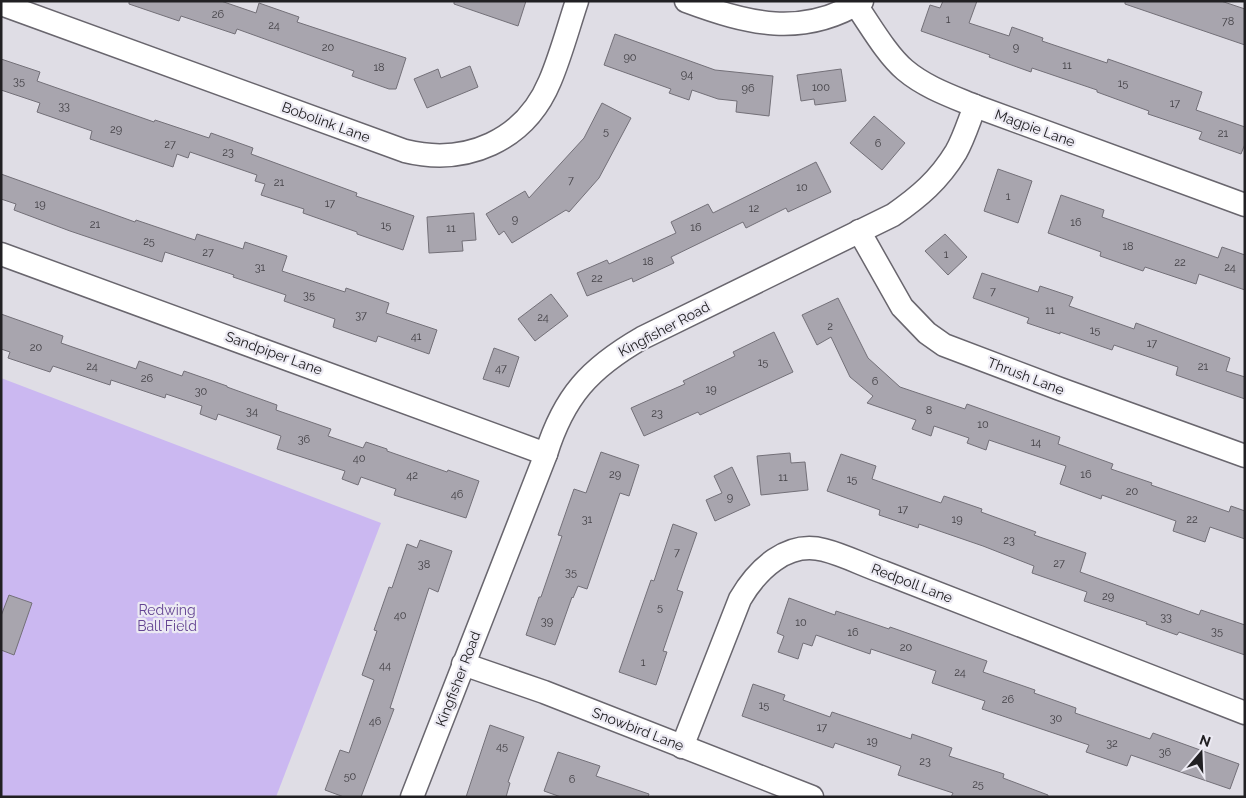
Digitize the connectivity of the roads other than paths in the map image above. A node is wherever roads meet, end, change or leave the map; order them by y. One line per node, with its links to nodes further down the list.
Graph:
1 (578, 1): 4 (street, Bobolink Lane)
2 (686, 1): 3 (street)
3 (859, 3): 5 (street, Magpie Lane)
4 (1, 4)
5 (975, 106): 6 (street, Magpie Lane); 7 (street, Kingfisher Road)
6 (1245, 206)
7 (858, 231): 9 (street, Kingfisher Road); 10 (street, Thrush Lane)
8 (1, 254): 9 (street, Sandpiper Lane)
9 (546, 454): 11 (street, Kingfisher Road)
10 (1245, 456)
11 (463, 664): 13 (street, Snowbird Lane); 14 (street, Kingfisher Road)
12 (1245, 713): 13 (street, Redpoll Lane)
13 (682, 746): 15 (street, Snowbird Lane)
14 (412, 797)
15 (812, 797)

